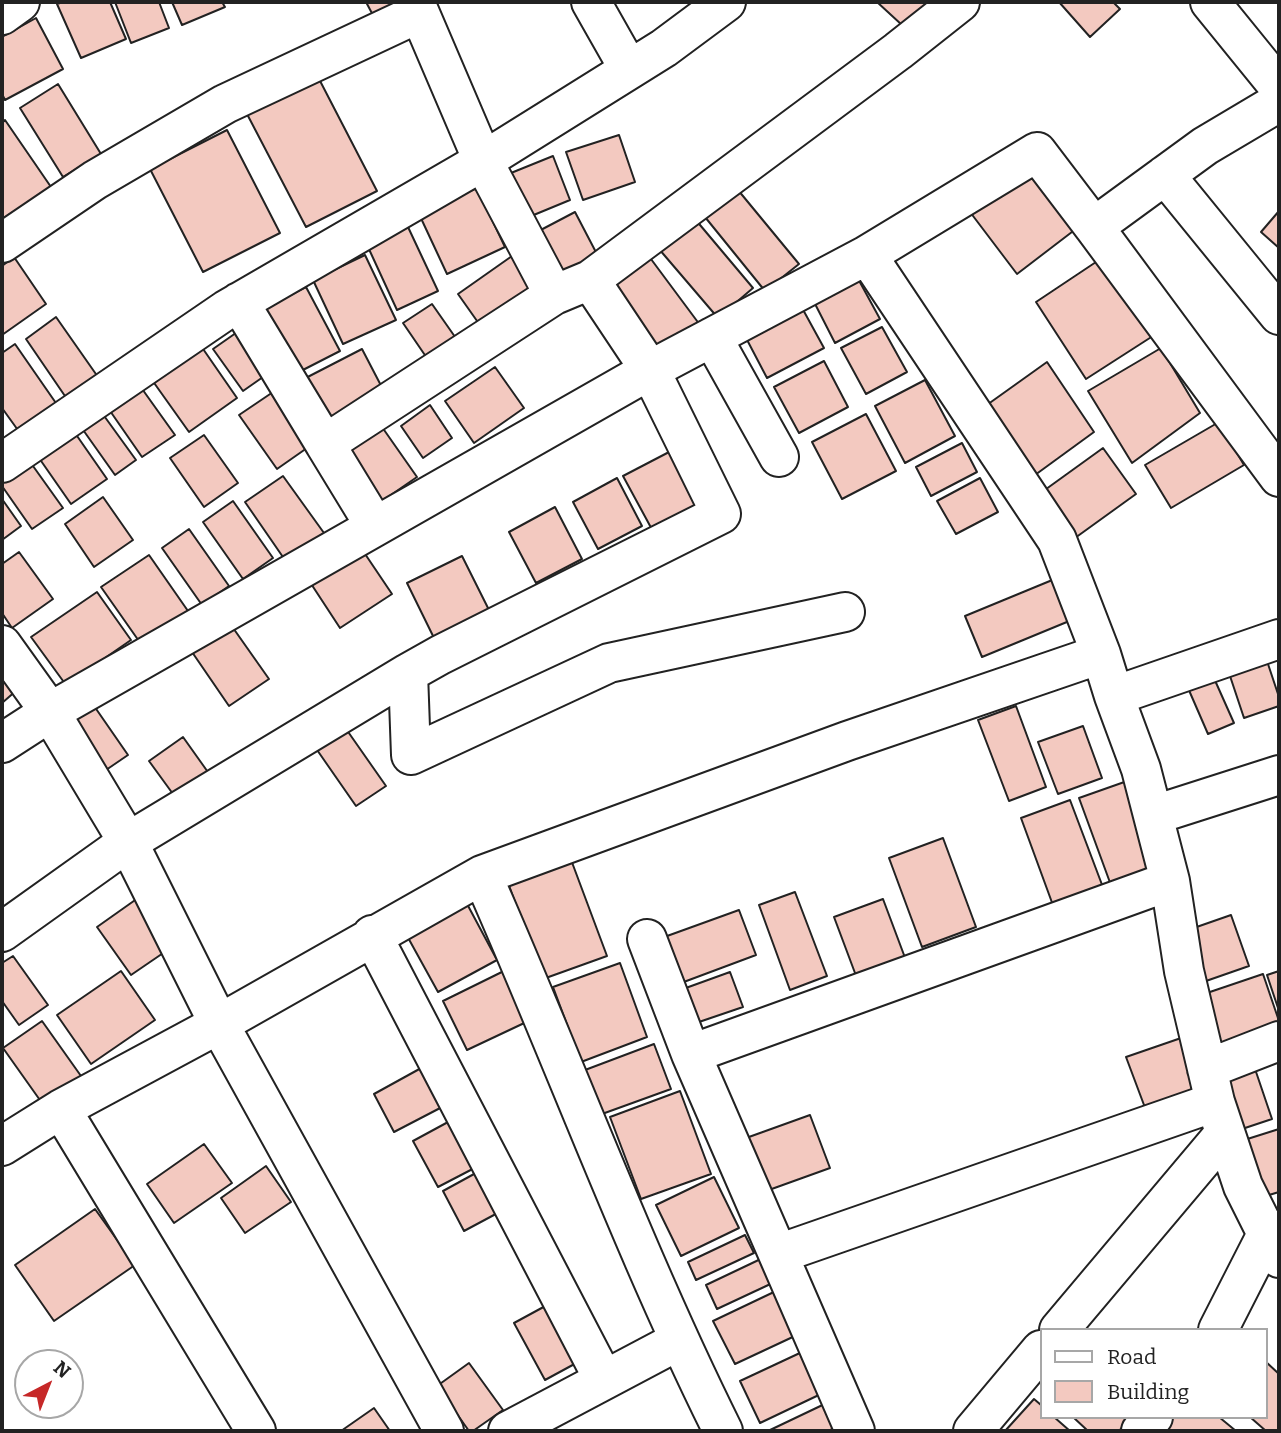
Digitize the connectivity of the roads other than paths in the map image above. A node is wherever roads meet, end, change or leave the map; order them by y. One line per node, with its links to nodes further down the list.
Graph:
1 (20, 2): 7 (street)
2 (591, 2): 8 (street)
3 (726, 2): 8 (street)
4 (960, 2): 16 (street)
5 (1210, 2): 9 (street)
6 (417, 7): 11 (street); 14 (street)
7 (2, 15)
8 (629, 69): 11 (street)
9 (1279, 86)
10 (1279, 102): 12 (street)
11 (483, 161): 17 (street); 18 (street)
12 (1165, 175): 13 (street); 19 (street)
13 (1094, 227): 15 (street); 25 (street)
14 (2, 243)
15 (867, 255): 20 (street); 30 (street)
16 (590, 280): 17 (street); 21 (street)
17 (554, 295): 22 (street)
18 (239, 302): 22 (street); 24 (street)
19 (1279, 315)
20 (712, 337): 21 (street); 23 (street)
21 (650, 370): 26 (street); 31 (street)
22 (325, 444): 26 (street)
23 (779, 457)
24 (2, 463)
25 (1279, 477)
26 (375, 526): 33 (street)
27 (845, 612): 31 (street)
28 (1279, 639): 32 (street)
29 (2, 645): 33 (street)
30 (1101, 654): 32 (street); 38 (street)
31 (408, 673): 37 (street)
32 (1114, 696): 36 (street)
33 (50, 712): 34 (street); 37 (street)
34 (2, 743)
35 (1279, 775): 36 (street)
36 (1154, 815): 39 (street)
37 (128, 842): 40 (street); 43 (street)
38 (482, 875): 41 (street); 53 (street)
39 (1170, 881): 45 (street); 46 (street)
40 (2, 932)
41 (372, 936): 43 (street); 55 (street)
42 (647, 939): 45 (street)
43 (219, 1024): 47 (street); 57 (street)
44 (1279, 1041): 46 (street)
45 (691, 1054): 50 (street)
46 (1216, 1101): 49 (street); 50 (street); 51 (street)
47 (61, 1109): 48 (street); 56 (street)
48 (2, 1146)
49 (1275, 1241): 52 (street)
50 (778, 1254): 60 (street)
51 (1060, 1328)
52 (1219, 1328)
53 (678, 1341): 55 (street); 59 (street)
54 (1040, 1351): 61 (street)
55 (604, 1380): 58 (street)
56 (256, 1431)
57 (444, 1431)
58 (508, 1431)
59 (723, 1431)
60 (855, 1431)
61 (973, 1431)

